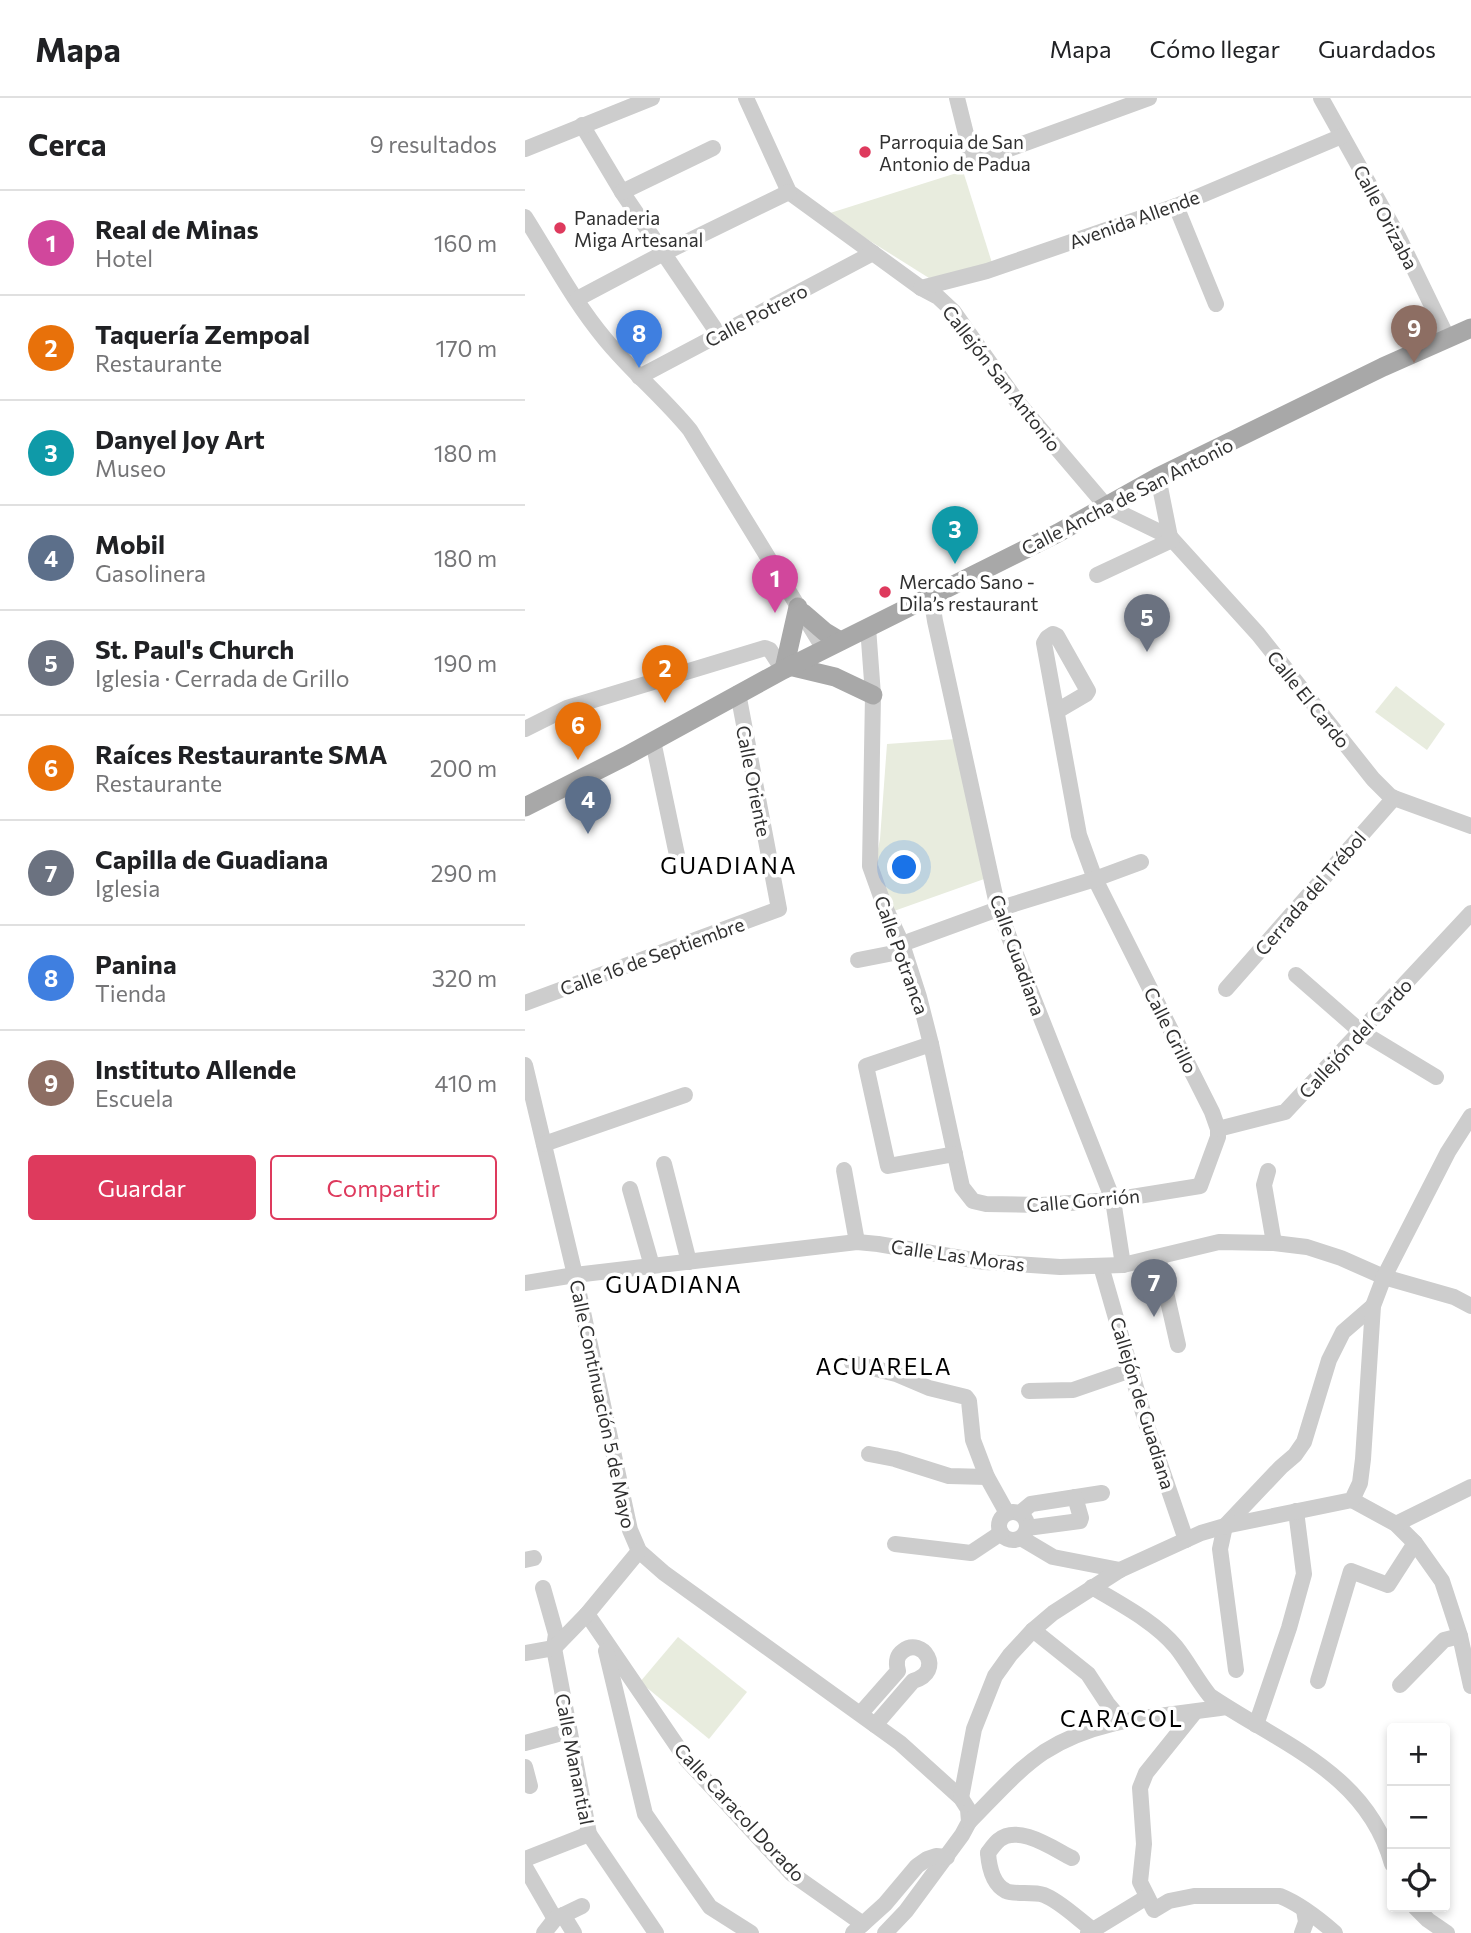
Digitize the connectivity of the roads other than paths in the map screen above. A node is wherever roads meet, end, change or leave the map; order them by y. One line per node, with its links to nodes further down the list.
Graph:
1 (652, 98): 7 (street)
2 (746, 98): 12 (street)
3 (957, 98): 6 (street)
4 (1149, 98): 6 (street)
5 (1321, 98): 8 (street, Calle Orizaba)
6 (1116, 104)
7 (582, 125): 10 (street); 11 (street)
8 (1342, 136): 13 (street, Avenida Allende); 22 (street, Calle Orizaba)
9 (713, 148): 11 (street)
10 (525, 149)
11 (622, 192): 16 (street)
12 (789, 192): 15 (street, Callejón San Antonio); 16 (street)
13 (1177, 205): 17 (street, Avenida Allende); 19 (street)
14 (525, 217): 18 (street)
15 (873, 253): 17 (street, Callejón San Antonio); 21 (street, Calle Potrero)
16 (663, 254): 18 (street); 21 (street)
17 (921, 288): 25 (street, Callejón San Antonio)
18 (577, 299): 23 (street)
19 (1216, 304)
20 (1471, 328): 22 (main road, Calle Ancha de San Antonio)
21 (719, 335): 23 (street, Calle Potrero)
22 (1448, 339): 24 (main road, Calle Ancha de San Antonio)
23 (639, 377): 29 (street)
24 (1158, 477): 25 (main road, Calle Ancha de San Antonio); 26 (street)
25 (1106, 506): 26 (street, Calle El Cardo); 28 (main road, Calle Ancha de San Antonio)
26 (1171, 538): 27 (street); 38 (street, Calle El Cardo)
27 (1097, 575)
28 (931, 596): 30 (main road, Calle Ancha de San Antonio); 45 (street, Calle Guadiana)
29 (800, 610): 31 (main road); 32 (main road)
30 (869, 627): 31 (main road, Calle Ancha de San Antonio); 34 (street, Calle Potranca)
31 (832, 645): 32 (main road, Calle Ancha de San Antonio)
32 (785, 668): 33 (main road, Calle Ancha de San Antonio); 34 (main road); 36 (street)
33 (738, 693): 37 (main road, Calle Ancha de San Antonio); 44 (street, Calle Oriente)
34 (873, 695): 47 (street, Calle Potranca)
35 (1057, 710): 43 (street, Calle Grillo)
36 (525, 729)
37 (653, 741): 39 (main road, Calle Ancha de San Antonio); 41 (street)
38 (1394, 798): 40 (street, Calle El Cardo); 50 (street, Cerrada del Trébol)
39 (525, 807)
40 (1471, 826)
41 (677, 855)
42 (1141, 862): 43 (street)
43 (1095, 879): 45 (street); 59 (street, Calle Grillo)
44 (779, 909): 51 (street, Calle 16 de Septiembre)
45 (998, 909): 47 (street); 67 (street, Calle Guadiana)
46 (1471, 913): 52 (street, Callejón del Cardo)
47 (903, 948): 48 (street); 53 (street, Calle Potranca)
48 (858, 960)
49 (1296, 975): 52 (street)
50 (1226, 989)
51 (525, 1003)
52 (1360, 1031): 55 (street); 59 (street, Callejón del Cardo)
53 (931, 1044): 61 (street, Calle Potranca); 61 (street)
54 (525, 1065): 57 (street, Calle Continuación 5 de Mayo)
55 (1436, 1077)
56 (684, 1095): 60 (street)
57 (529, 1096): 60 (street, Calle Continuación 5 de Mayo)
58 (1471, 1116): 76 (street)
59 (1219, 1129): 67 (street, Calle Gorrión)
60 (544, 1144): 75 (street, Calle Continuación 5 de Mayo)
61 (955, 1154): 66 (street, Calle Potranca)
62 (664, 1164): 71 (street)
63 (844, 1170): 68 (street)
64 (1268, 1171): 69 (street)
65 (630, 1189): 73 (street)
66 (967, 1195): 67 (street, Calle Gorrión)
67 (1113, 1200): 72 (street, Calle Guadiana)
68 (857, 1242): 71 (street, Calle Las Moras); 74 (street, Calle Las Moras)
69 (1274, 1243): 70 (street, Calle Las Moras); 76 (street, Calle Las Moras)
70 (1158, 1257): 72 (street, Calle Las Moras); 80 (street)
71 (689, 1262): 73 (street, Calle Las Moras)
72 (1123, 1265): 74 (street, Calle Las Moras)
73 (652, 1266): 75 (street, Calle Las Moras)
74 (1101, 1266): 82 (street, Callejón de Guadiana)
75 (575, 1275): 77 (street, Calle Las Moras); 97 (street, Calle Continuación 5 de Mayo)
76 (1384, 1278): 78 (street); 79 (street, Calle Las Moras)
77 (525, 1283)
78 (1373, 1306): 89 (street); 93 (street)
79 (1471, 1306)
80 (1178, 1345)
81 (852, 1363): 85 (street)
82 (1131, 1370): 83 (street); 94 (street, Callejón de Guadiana)
83 (1029, 1391)
84 (869, 1454): 85 (street)
85 (987, 1477): 91 (street)
86 (1471, 1488): 92 (street)
87 (1102, 1493): 88 (street)
88 (1075, 1497): 91 (street); 91 (street)
89 (1352, 1500): 90 (street); 92 (street)
90 (1296, 1511): 93 (street); 116 (street)
91 (1019, 1523): 96 (street); 98 (street)
92 (1396, 1524): 95 (street)
93 (1225, 1526): 94 (street); 107 (street)
94 (1186, 1540): 98 (street)
95 (1415, 1543): 103 (street); 108 (street)
96 (895, 1544)
97 (639, 1551): 101 (street); 113 (street, Calle Continuación 5 de Mayo)
98 (1119, 1570): 99 (street)
99 (1092, 1587): 102 (street); 111 (street)
100 (543, 1588): 105 (street, Calle Manantial)
101 (586, 1614): 104 (street, Calle Caracol Dorado); 105 (street)
102 (1033, 1630): 114 (street); 121 (street)
103 (1460, 1636): 109 (street); 110 (street)
104 (603, 1640): 134 (street, Calle Caracol Dorado); 139 (street)
105 (554, 1648): 106 (street); 117 (street, Calle Manantial)
106 (525, 1653)
107 (1236, 1670)
108 (1318, 1681)
109 (1400, 1685)
110 (1471, 1686)
111 (1226, 1707): 112 (street); 116 (street)
112 (1195, 1712): 114 (street); 129 (street)
113 (861, 1713): 115 (street, Calle Continuación 5 de Mayo); 115 (street)
114 (1122, 1721): 123 (street)
115 (875, 1724): 121 (street, Calle Continuación 5 de Mayo)
116 (1256, 1725): 124 (street)
117 (569, 1731): 118 (street); 122 (street, Calle Manantial)
118 (525, 1743)
119 (525, 1767): 120 (street)
120 (530, 1786)
121 (961, 1798): 123 (street)
122 (589, 1834): 127 (street); 138 (street, Calle Manantial)
123 (974, 1840): 125 (street); 126 (street); 135 (street)
124 (1388, 1849)
125 (947, 1857): 134 (street); 140 (street)
126 (1072, 1858)
127 (525, 1859)
128 (525, 1867): 133 (street)
129 (1151, 1903): 131 (street); 135 (street)
130 (582, 1906): 133 (street)
131 (1304, 1910): 141 (street); 142 (street)
132 (1420, 1912): 143 (street)
133 (559, 1917): 136 (street); 137 (street)
134 (858, 1929)
135 (1090, 1932)
136 (544, 1933)
137 (574, 1933)
138 (656, 1933)
139 (751, 1933)
140 (885, 1933)
141 (1302, 1933)
142 (1335, 1933)
143 (1447, 1933)

